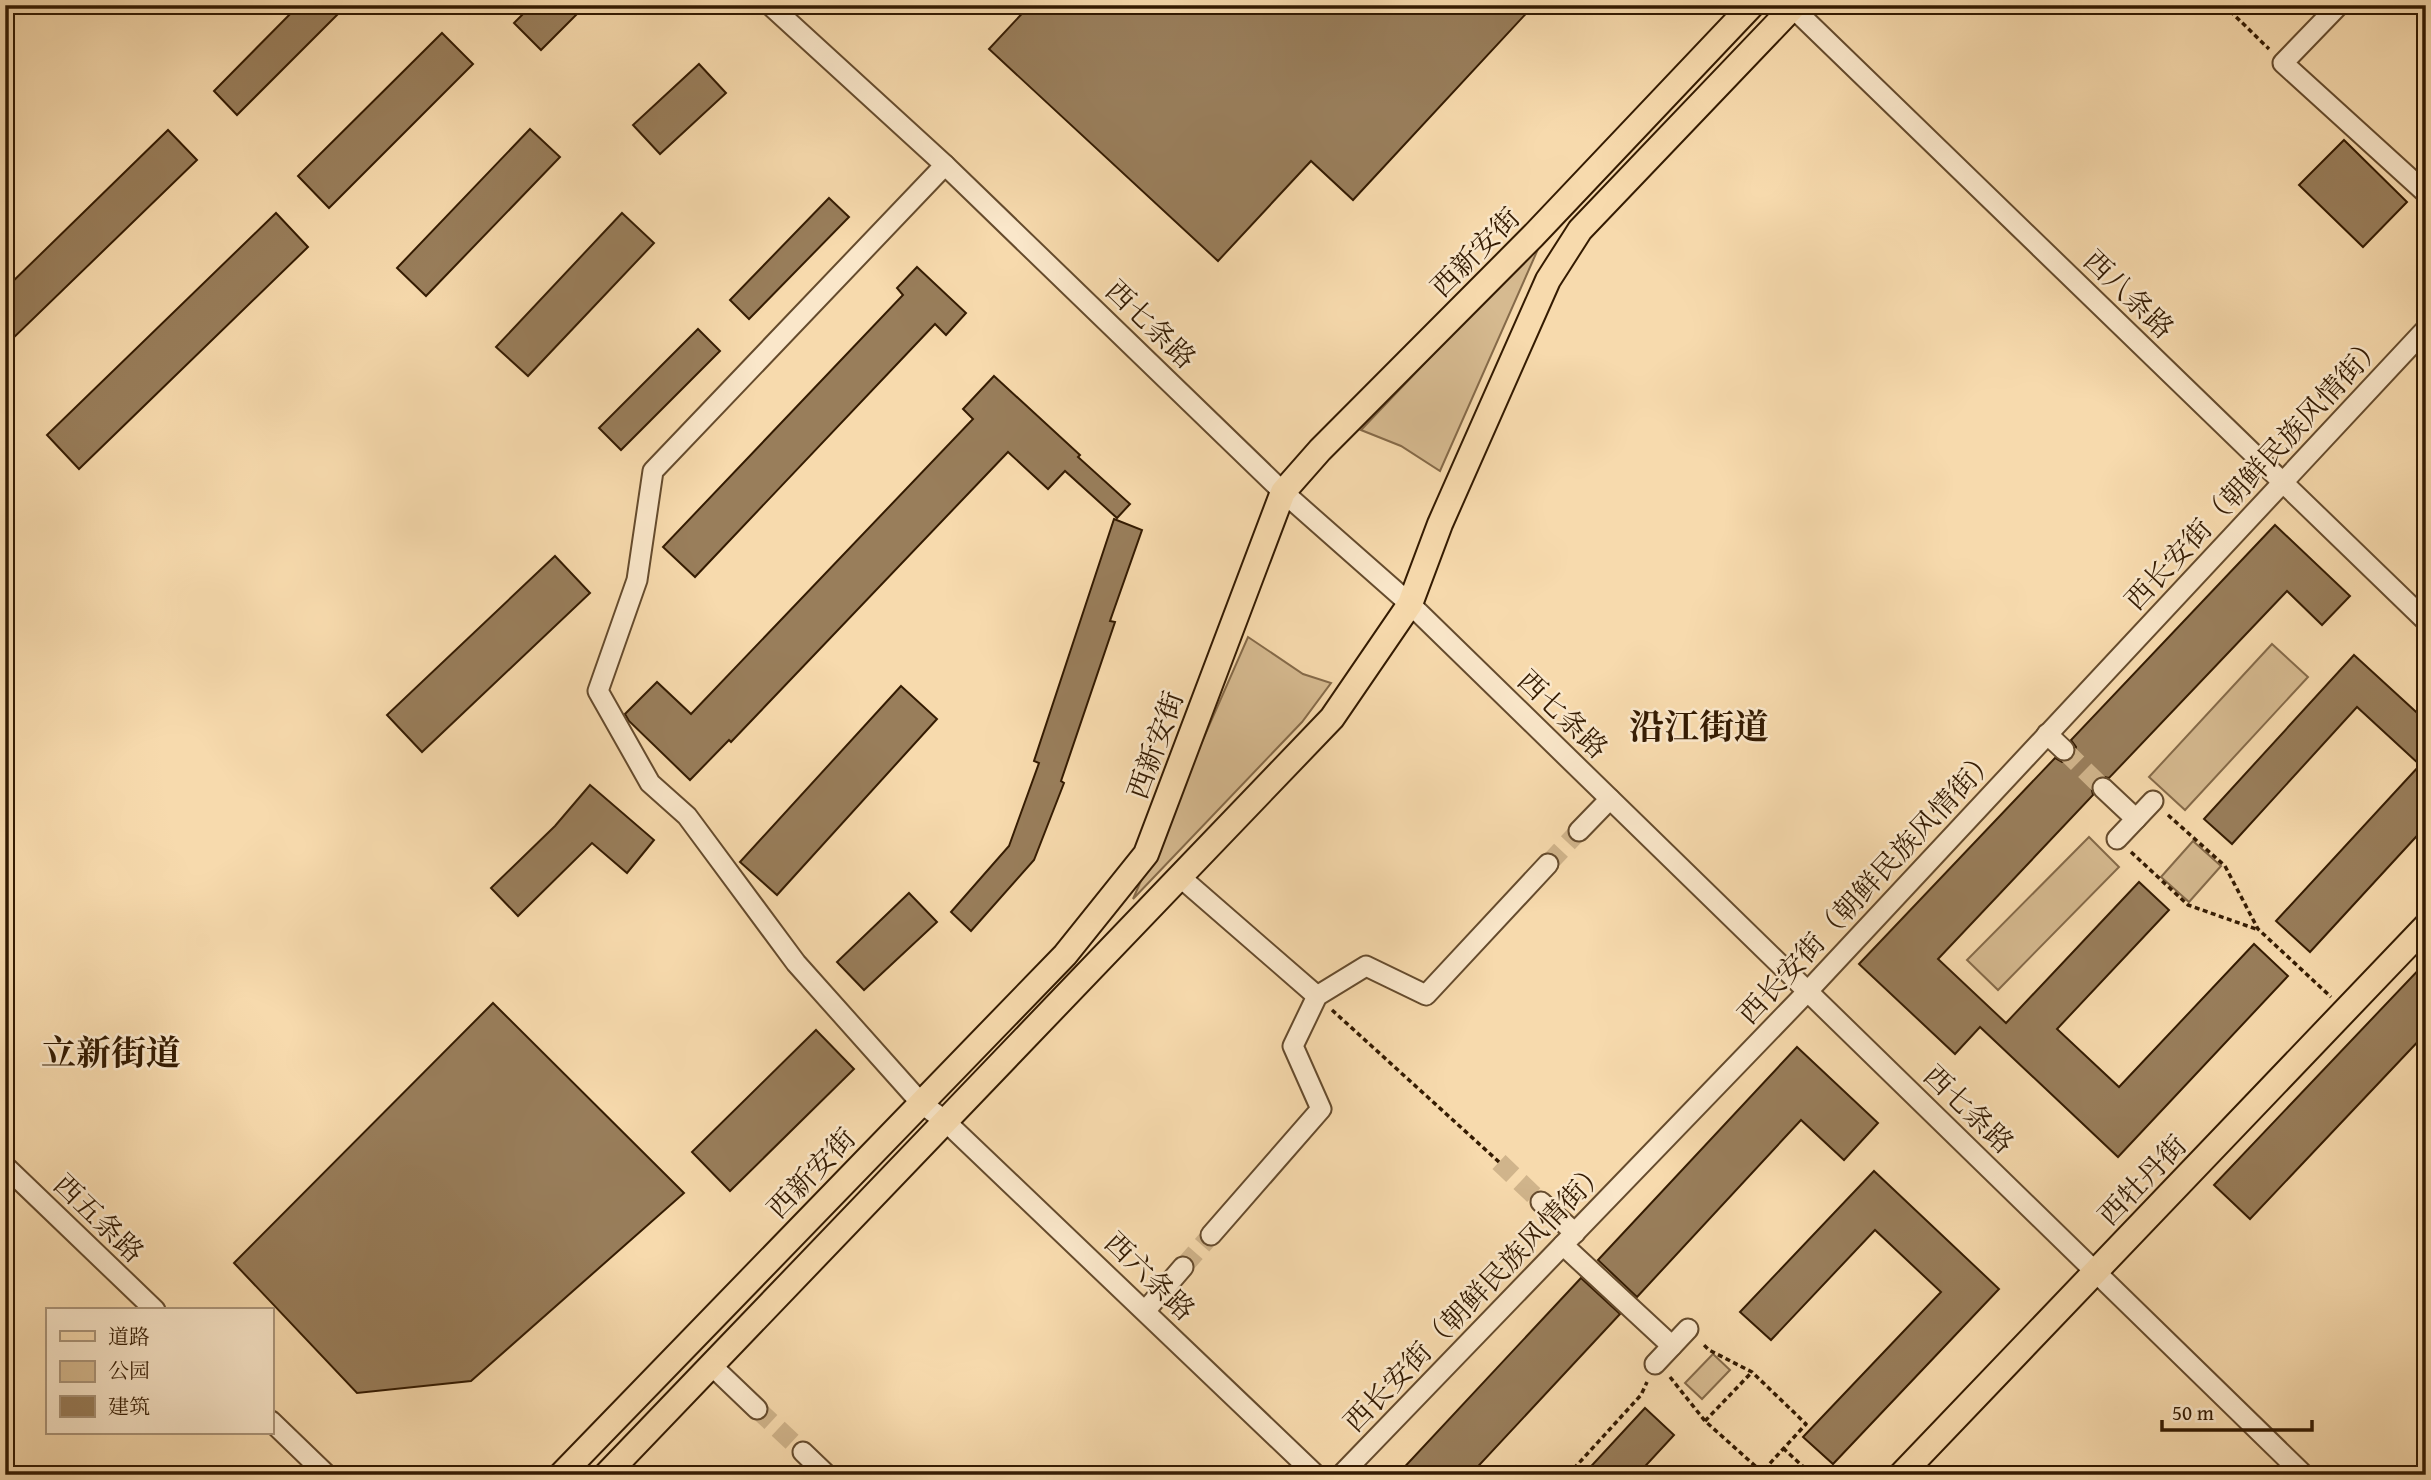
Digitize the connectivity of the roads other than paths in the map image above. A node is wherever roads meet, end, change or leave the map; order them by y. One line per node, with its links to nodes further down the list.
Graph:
1 (771, 5): 5 (street, 西七条路)
2 (1752, 5): 9 (main road, 西新安街)
3 (2339, 5): 6 (street)
4 (1794, 6): 8 (street, 西八条路); 10 (main road)
5 (945, 165): 9 (street, 西七条路); 25 (street, 西六条路)
6 (2426, 193)
7 (2426, 329): 8 (street, 西长安街（朝鲜民族风情街）)
8 (2283, 482): 11 (street, 西八条路); 12 (street, 西长安街（朝鲜民族风情街）)
9 (1283, 492): 10 (street, 西七条路); 25 (main road, 西新安街)
10 (1410, 604): 15 (street, 西七条路); 21 (main road)
11 (2426, 621)
12 (2047, 734): 13 (street); 23 (street, 西长安街（朝鲜民族风情街）)
13 (2064, 750)
14 (2104, 788): 17 (street)
15 (1610, 799): 18 (street); 23 (street, 西七条路)
16 (2152, 801): 17 (street)
17 (2136, 819): 19 (street)
18 (1579, 831)
19 (2117, 839)
20 (1548, 864): 24 (street)
21 (1179, 876): 24 (street); 26 (main road)
22 (2426, 926): 32 (main road, 西牡丹街)
23 (1808, 992): 30 (street, 西长安街（朝鲜民族风情街）); 32 (street, 西七条路)
24 (1317, 996): 29 (street)
25 (920, 1103): 26 (street, 西六条路); 43 (main road, 西新安街)
26 (944, 1120): 34 (street, 西六条路); 38 (main road)
27 (5, 1166): 33 (street, 西五条路)
28 (1541, 1202): 30 (street)
29 (1210, 1235)
30 (1569, 1239): 36 (street); 47 (street, 西长安街（朝鲜民族风情街）)
31 (1183, 1267): 34 (street)
32 (2095, 1272): 48 (main road, 西牡丹街); 49 (street, 西七条路)
33 (153, 1308)
34 (1146, 1310): 46 (street, 西六条路)
35 (1688, 1329): 36 (street)
36 (1672, 1346): 37 (street)
37 (1655, 1364)
38 (711, 1365): 39 (street); 44 (main road)
39 (757, 1409)
40 (273, 1423): 42 (street)
41 (803, 1452): 45 (street)
42 (327, 1475)
43 (561, 1475)
44 (606, 1475)
45 (827, 1475)
46 (1317, 1475)
47 (1341, 1475)
48 (1901, 1475)
49 (2304, 1475)

